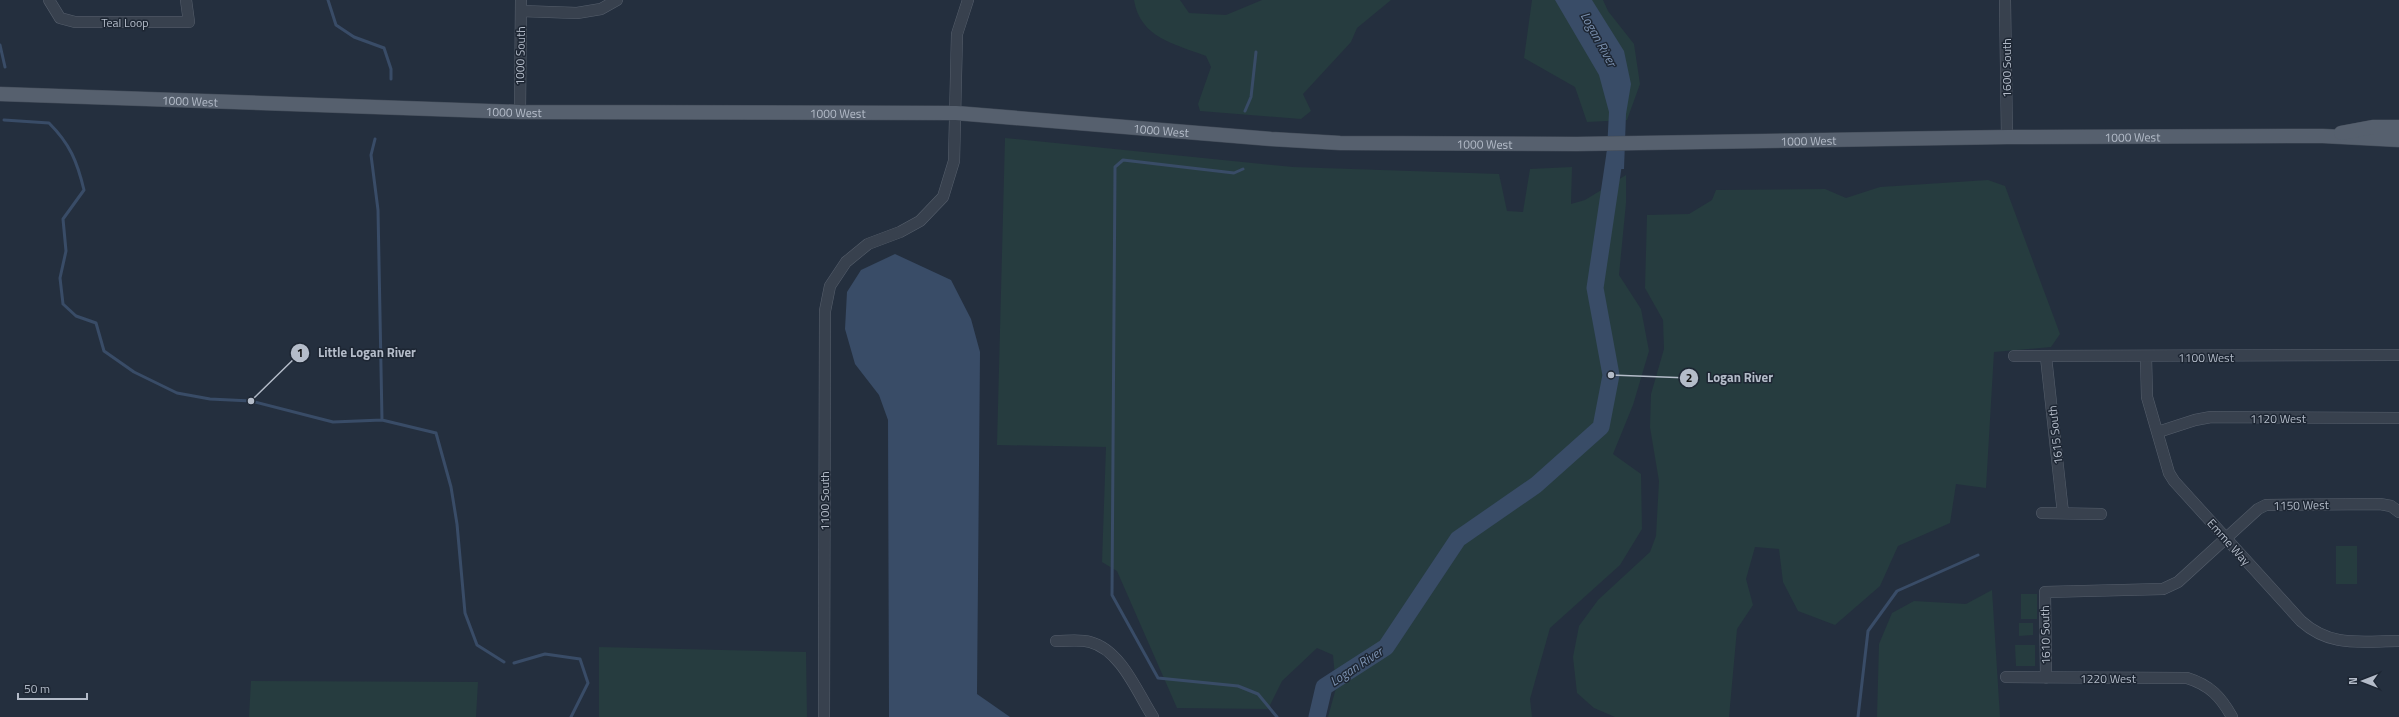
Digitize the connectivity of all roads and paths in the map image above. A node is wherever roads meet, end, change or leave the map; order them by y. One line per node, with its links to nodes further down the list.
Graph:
1 (49, 0): 2 (street, Teal Loop)
2 (186, 0)
3 (617, 0): 6 (street)
4 (968, 0): 9 (street)
5 (2006, 0): 13 (street, 1600 South)
6 (521, 6): 8 (street, 1000 South)
7 (0, 94): 8 (main road, 1000 West)
8 (520, 112): 9 (main road, 1000 West)
9 (956, 113): 13 (main road, 1000 West); 32 (street, 1100 South)
10 (2399, 127): 12 (main road, 1000 West)
11 (2399, 135): 14 (main road)
12 (2323, 136): 13 (main road, 1000 West); 14 (main road, 1000 West)
13 (2007, 137)
14 (2356, 139): 15 (main road, 1000 West)
15 (2399, 140)
16 (2014, 356): 18 (street, 1100 West)
17 (2399, 356): 19 (street, 1100 West)
18 (2046, 357): 19 (street, 1100 West); 24 (street, 1615 South)
19 (2146, 357): 21 (street, Emme Way)
20 (2399, 418): 21 (street, 1120 West)
21 (2158, 432): 26 (street, Emme Way)
22 (2397, 510): 26 (street, 1150 West)
23 (2042, 513): 24 (street)
24 (2063, 513): 25 (street)
25 (2101, 514)
26 (2226, 539): 27 (street, 1150 West); 29 (street, Emme Way)
27 (2045, 592): 31 (street, 1610 South)
28 (1056, 641): 33 (street)
29 (2399, 641)
30 (2006, 677): 31 (street, 1220 West)
31 (2046, 678): 34 (street, 1220 West)
32 (824, 717)
33 (1153, 717)
34 (2232, 717)

